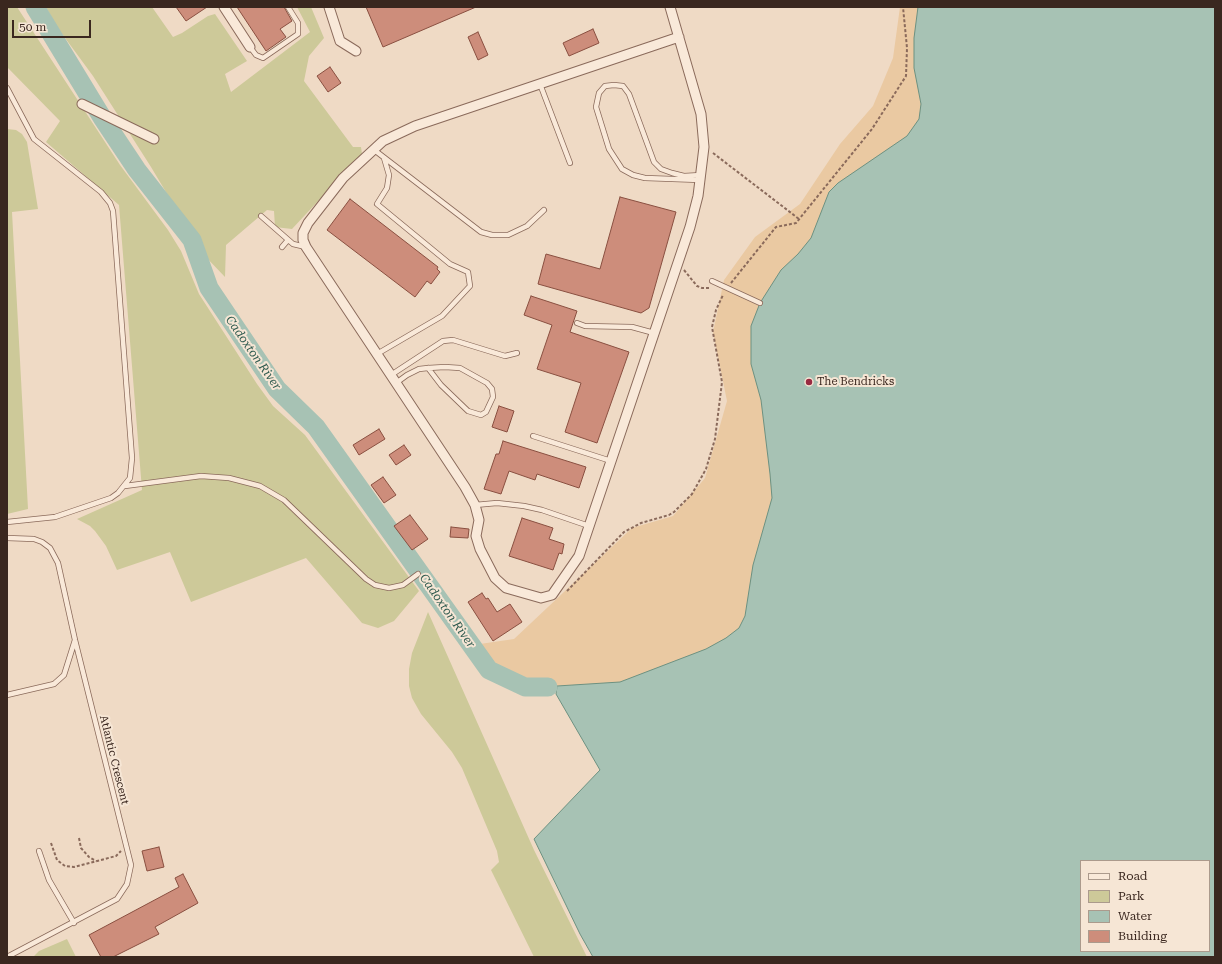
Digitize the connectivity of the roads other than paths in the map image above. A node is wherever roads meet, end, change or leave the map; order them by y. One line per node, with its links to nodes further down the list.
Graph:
1 (224, 7): 6 (street)
2 (288, 7): 6 (lane)
3 (329, 7): 7 (street)
4 (670, 7): 5 (street)
5 (679, 37): 8 (street); 15 (street)
6 (250, 47)
7 (356, 51)
8 (540, 84): 12 (street); 14 (lane)
9 (7, 88): 31 (lane)
10 (82, 104): 11 (street)
11 (154, 139)
12 (373, 149): 13 (lane); 20 (street)
13 (384, 158): 16 (lane); 26 (lane)
14 (570, 163)
15 (701, 178): 15 (lane); 24 (street)
16 (544, 210)
17 (261, 216): 18 (lane)
18 (288, 240): 19 (lane); 20 (lane)
19 (282, 247)
20 (306, 247): 26 (street)
21 (712, 281): 22 (lane)
22 (760, 303)
23 (578, 323): 24 (lane)
24 (654, 334): 30 (street)
25 (517, 353): 28 (lane)
26 (377, 354): 28 (street)
27 (428, 368): 27 (lane); 28 (lane)
28 (393, 379): 32 (street)
29 (533, 436): 30 (lane)
30 (611, 462): 34 (street)
31 (125, 486): 33 (lane); 36 (lane)
32 (475, 505): 34 (lane); 34 (street)
33 (7, 522)
34 (589, 526)
35 (7, 538): 37 (lane, Atlantic Crescent)
36 (418, 574)
37 (75, 640): 38 (lane); 40 (lane, Atlantic Crescent)
38 (7, 695)
39 (39, 851): 40 (lane)
40 (74, 923): 41 (lane, Atlantic Crescent)
41 (8, 957)

